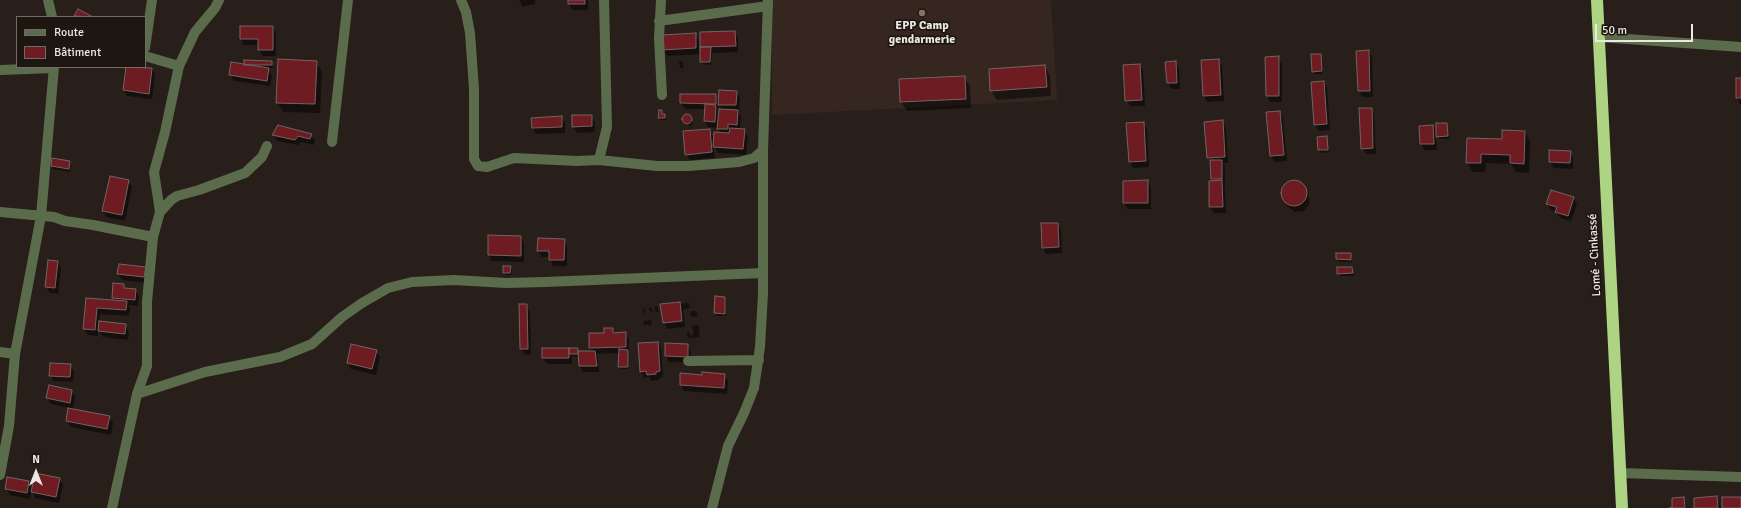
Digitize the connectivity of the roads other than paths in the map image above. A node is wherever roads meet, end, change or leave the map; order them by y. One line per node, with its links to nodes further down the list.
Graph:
1 (48, 0): 10 (street)
2 (152, 0): 13 (street)
3 (218, 0): 16 (street)
4 (348, 0): 21 (street)
5 (461, 0): 24 (street)
6 (604, 0): 24 (street)
7 (661, 0): 11 (street)
8 (1597, 0): 12 (highway, Lomé - Cinkassé)
9 (767, 2): 11 (street); 23 (street)
10 (52, 16)
11 (659, 21): 20 (street)
12 (1599, 37): 14 (street); 35 (highway, Lomé - Cinkassé)
13 (146, 41)
14 (1741, 47)
15 (146, 56): 16 (street)
16 (179, 66): 26 (street)
17 (36, 68): 19 (street)
18 (54, 68): 27 (street)
19 (0, 70)
20 (662, 95)
21 (332, 142)
22 (267, 146): 26 (street)
23 (763, 150): 24 (street); 29 (street)
24 (599, 160)
25 (0, 212): 27 (street)
26 (160, 212): 28 (street)
27 (41, 216): 28 (street); 31 (street)
28 (153, 237): 34 (street)
29 (763, 273): 32 (street); 34 (street)
30 (0, 352): 31 (street)
31 (15, 354): 36 (street)
32 (759, 360): 33 (street); 39 (street)
33 (688, 362)
34 (137, 394): 38 (street)
35 (1620, 473): 37 (street); 40 (highway, Lomé - Cinkassé)
36 (0, 475)
37 (1741, 476)
38 (112, 508)
39 (712, 508)
40 (1622, 508)

